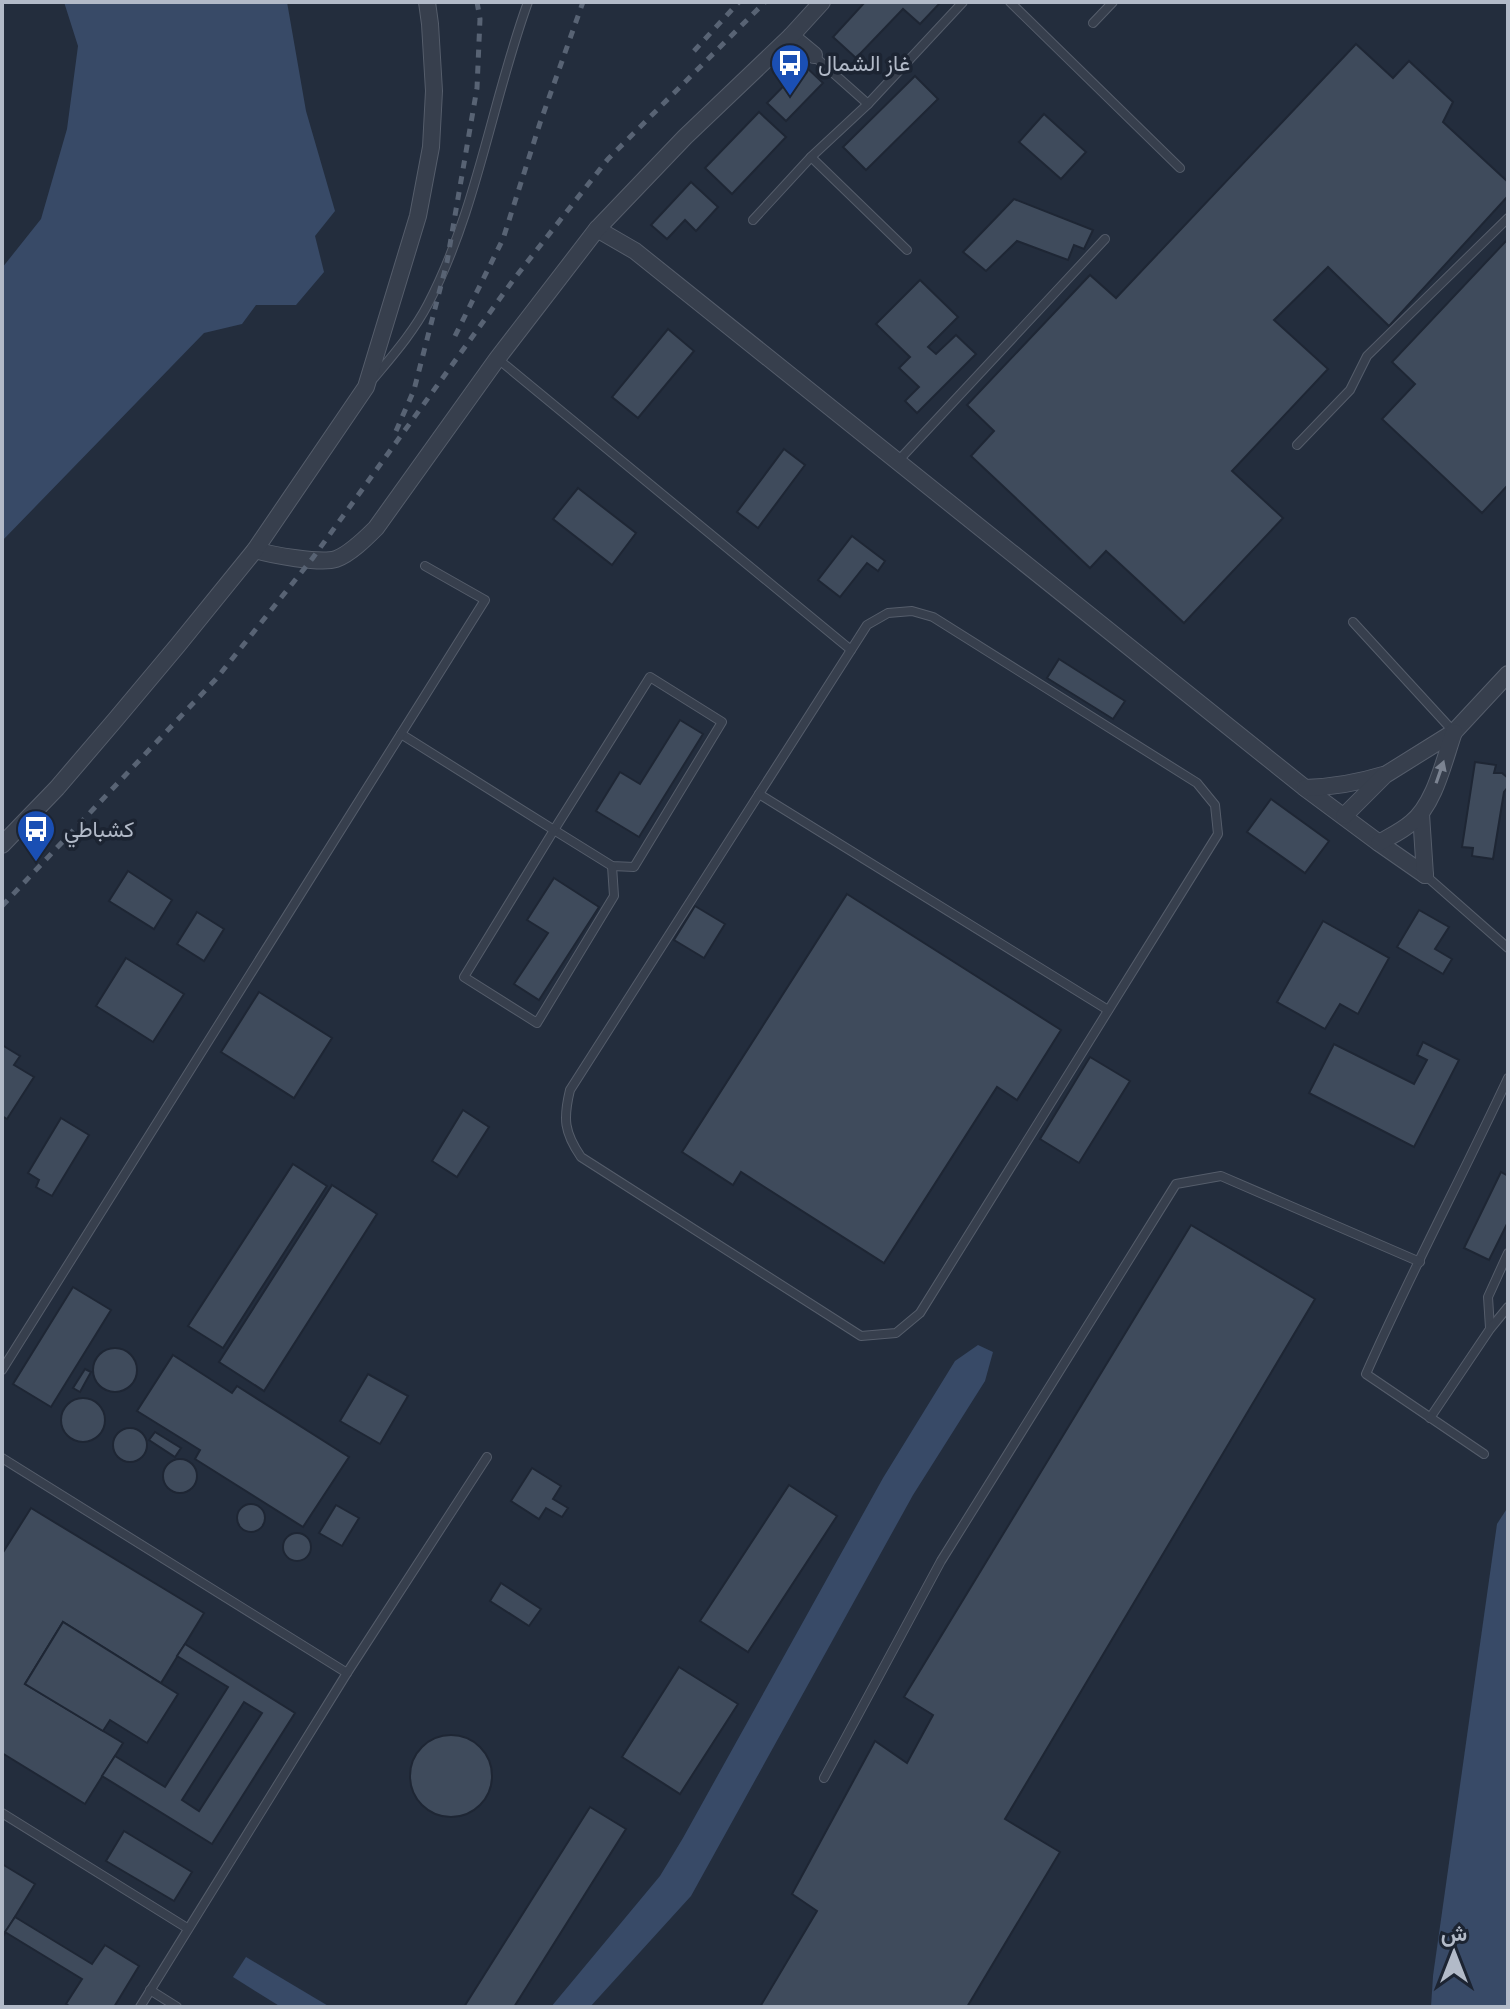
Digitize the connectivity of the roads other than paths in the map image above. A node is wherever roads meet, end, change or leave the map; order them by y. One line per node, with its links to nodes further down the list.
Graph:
1 (427, 2): 19 (street)
2 (528, 2): 19 (lane)
3 (822, 2): 8 (street)
4 (963, 2): 10 (lane)
5 (1010, 2): 12 (lane)
6 (1113, 2): 7 (lane)
7 (1093, 23)
8 (791, 36): 9 (street); 15 (street)
9 (814, 55): 10 (lane)
10 (868, 104): 11 (lane)
11 (811, 157): 14 (lane); 17 (lane)
12 (1180, 168)
13 (1508, 218): 20 (lane)
14 (753, 220)
15 (597, 229): 18 (street); 21 (street)
16 (1105, 239): 21 (lane)
17 (907, 250)
18 (497, 359): 22 (street); 25 (lane)
19 (366, 387): 22 (street)
20 (1297, 445)
21 (899, 460): 30 (street)
22 (255, 550): 36 (street)
23 (425, 566): 28 (lane)
24 (1353, 622): 27 (lane)
25 (851, 650): 31 (lane); 40 (lane)
26 (1508, 674): 27 (street)
27 (1454, 732): 29 (street); 32 (street, one-way to 27)
28 (401, 734): 34 (lane); 46 (lane)
29 (1385, 775): 30 (street); 33 (street)
30 (1305, 788): 33 (street)
31 (759, 794): 40 (lane); 40 (lane)
32 (1421, 814): 35 (street); 38 (street)
33 (1344, 816): 35 (street)
34 (554, 830): 37 (lane); 37 (lane); 37 (lane)
35 (1379, 843): 38 (street)
36 (2, 845)
37 (612, 866)
38 (1425, 875): 39 (lane)
39 (1508, 948)
40 (1108, 1010)
41 (1508, 1078): 43 (lane)
42 (1508, 1253): 45 (lane)
43 (1420, 1262): 47 (lane); 52 (lane)
44 (1508, 1307): 45 (lane)
45 (1490, 1329): 47 (lane)
46 (2, 1370)
47 (1430, 1418): 48 (lane)
48 (1484, 1454)
49 (487, 1457): 51 (lane)
50 (2, 1458): 51 (lane)
51 (347, 1673): 54 (lane)
52 (824, 1778)
53 (2, 1813): 54 (lane)
54 (187, 1928): 55 (lane)
55 (150, 1990): 56 (lane); 57 (lane)
56 (140, 2007)
57 (177, 2007)

